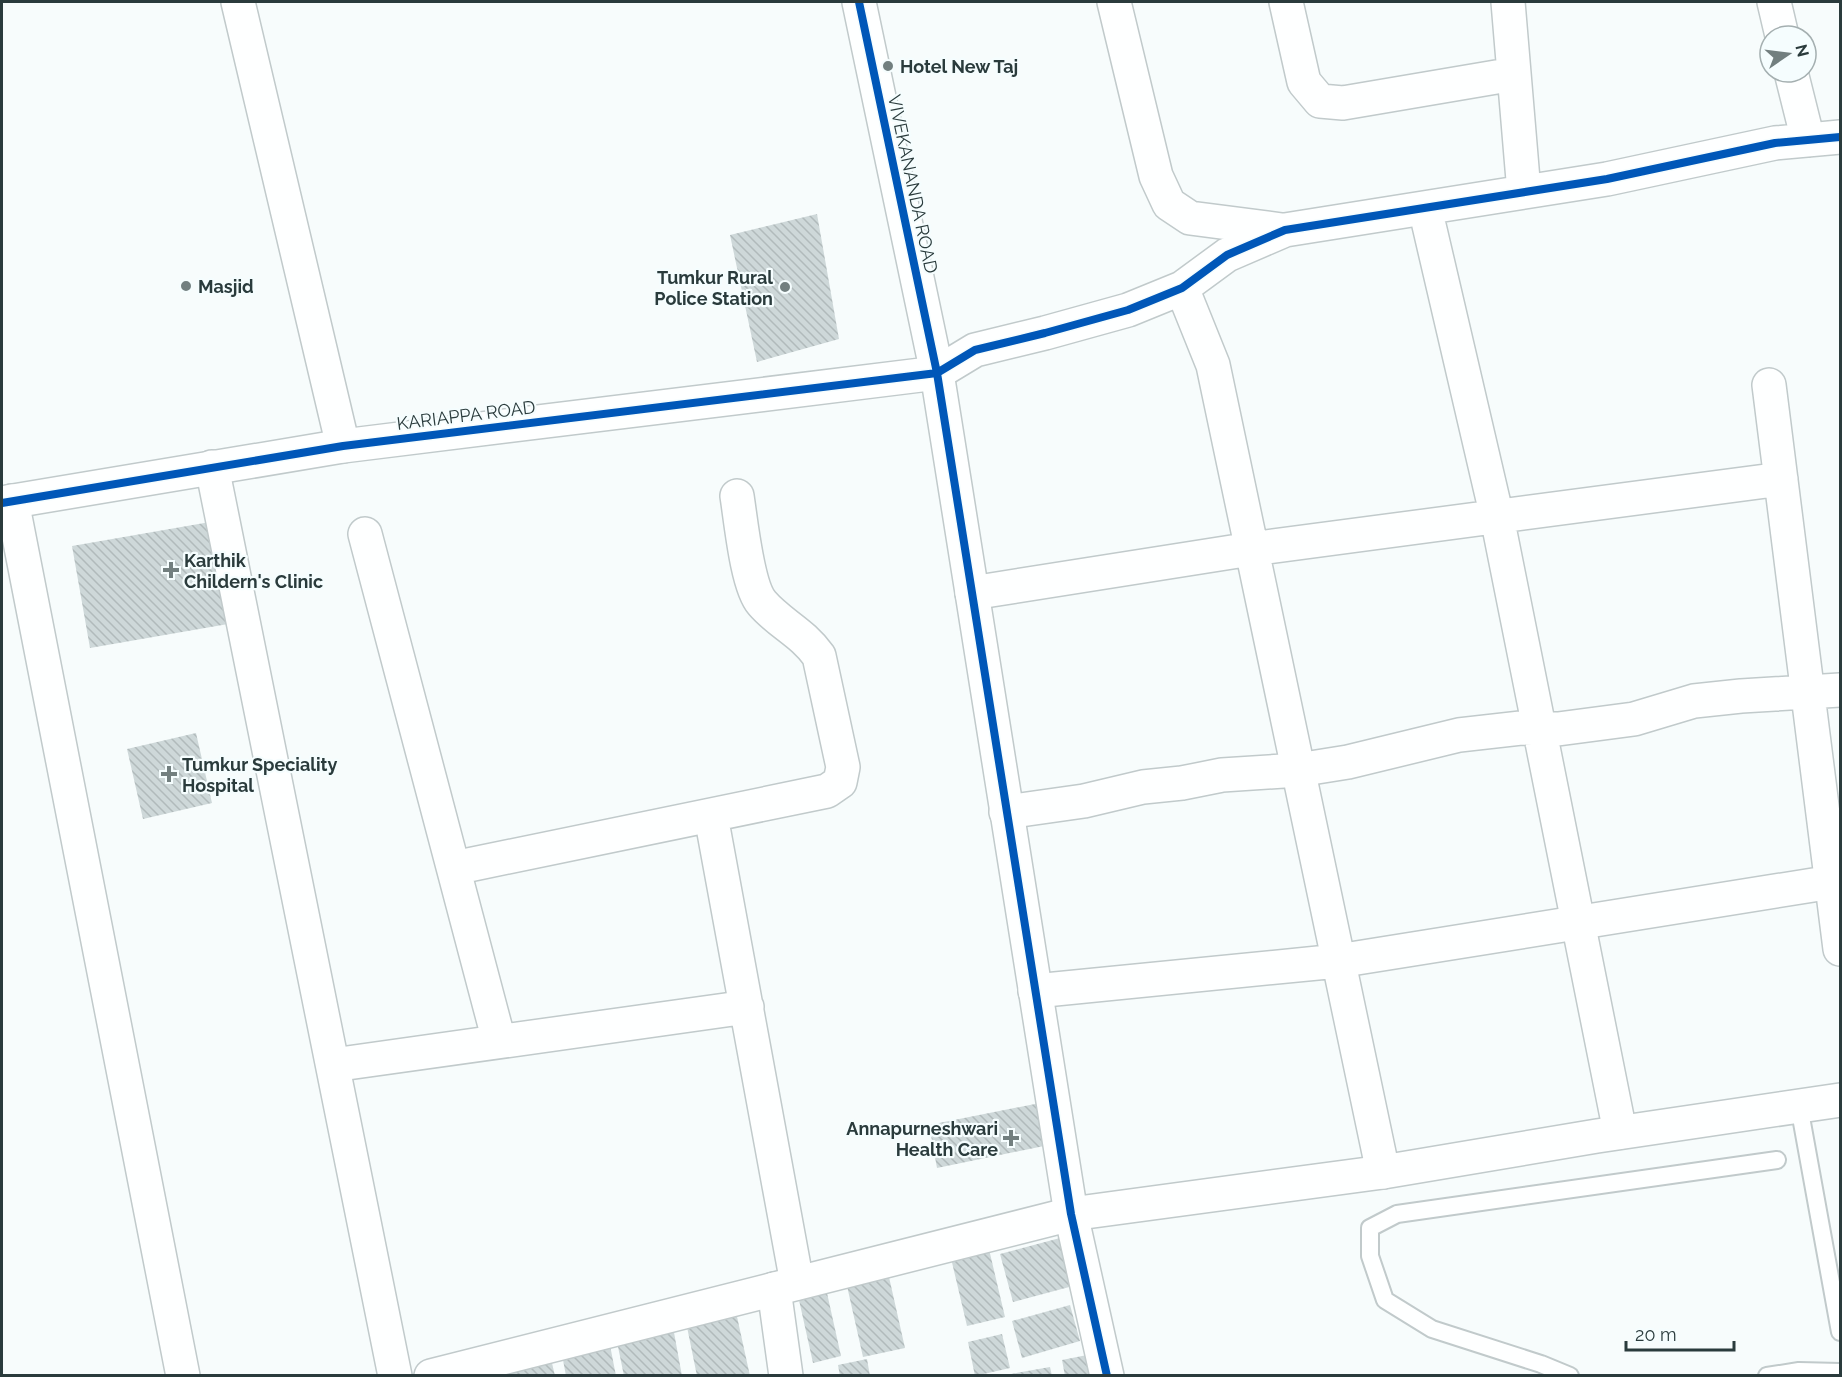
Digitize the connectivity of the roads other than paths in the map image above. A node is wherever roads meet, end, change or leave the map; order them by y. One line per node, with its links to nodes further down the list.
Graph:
1 (238, 2): 18 (street)
2 (859, 2): 16 (street, VIVEKANANDA ROAD)
3 (1114, 2): 14 (street)
4 (1286, 2): 8 (street)
5 (1508, 2): 8 (street)
6 (1774, 2): 7 (street)
7 (1779, 24)
8 (1514, 74): 12 (street)
9 (1794, 84): 11 (street)
10 (1840, 137): 11 (street)
11 (1808, 140): 12 (street)
12 (1524, 192): 13 (street)
13 (1425, 208): 14 (street); 23 (street)
14 (1286, 230): 15 (street)
15 (1182, 288): 16 (street); 25 (street)
16 (937, 373): 18 (street, KARIAPPA ROAD); 26 (street, VIVEKANANDA ROAD)
17 (1769, 385): 20 (street)
18 (343, 446): 19 (street, KARIAPPA ROAD)
19 (212, 467): 22 (street, KARIAPPA ROAD); 41 (street)
20 (1781, 479): 23 (street); 28 (street)
21 (737, 496): 32 (street)
22 (7, 502): 52 (street)
23 (1497, 517): 25 (street); 29 (street)
24 (365, 534): 33 (street)
25 (1251, 549): 26 (street); 30 (street)
26 (972, 593): 31 (street, VIVEKANANDA ROAD)
27 (1840, 690): 28 (street)
28 (1808, 691): 29 (street); 34 (street)
29 (1539, 728): 30 (street); 35 (street)
30 (1298, 770): 31 (street); 37 (street)
31 (1006, 812): 38 (street, VIVEKANANDA ROAD)
32 (711, 816): 33 (street); 39 (street)
33 (454, 868): 40 (street)
34 (1832, 882): 35 (street); 36 (street)
35 (1578, 923): 37 (street); 44 (street)
36 (1840, 949)
37 (1338, 961): 38 (street); 46 (street)
38 (1035, 991): 47 (street, VIVEKANANDA ROAD)
39 (747, 1007): 40 (street); 48 (street)
40 (499, 1041): 41 (street)
41 (333, 1065): 53 (street)
42 (1840, 1100): 43 (street)
43 (1800, 1107): 44 (street); 49 (lane)
44 (1620, 1132): 46 (street)
45 (1777, 1160): 57 (lane)
46 (1383, 1172): 47 (street)
47 (1071, 1214): 48 (street); 56 (street, VIVEKANANDA ROAD)
48 (786, 1286): 50 (street); 55 (street)
49 (1840, 1332)
50 (482, 1369): 54 (street)
51 (1840, 1372): 58 (lane)
52 (183, 1376)
53 (395, 1376)
54 (431, 1376)
55 (786, 1376)
56 (1107, 1376)
57 (1570, 1376)
58 (1767, 1376)

